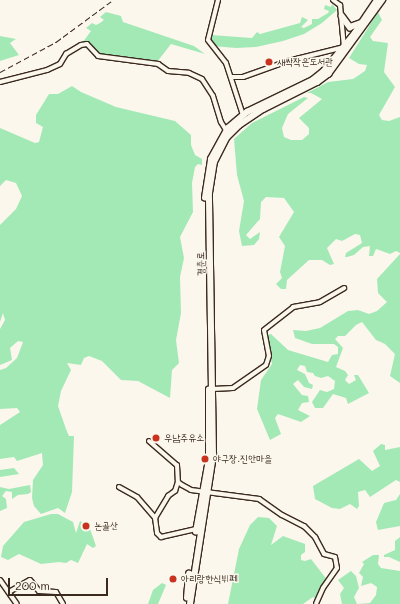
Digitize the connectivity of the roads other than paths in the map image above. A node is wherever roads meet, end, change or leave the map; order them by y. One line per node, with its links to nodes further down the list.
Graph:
1 (218, 0): 8 (street)
2 (333, 0): 5 (street)
3 (377, 0): 6 (street, 경춘로)
4 (382, 0): 7 (street, 경춘로)
5 (342, 16): 6 (street); 7 (street)
6 (361, 23): 7 (street, 경춘로)
7 (346, 49): 8 (street); 10 (street, 경춘로); 13 (street, 경춘로)
8 (231, 77): 10 (street)
9 (0, 82): 11 (street)
10 (243, 115): 11 (street, 경춘로)
11 (226, 130): 17 (street, 경춘로)
12 (344, 288): 13 (street)
13 (212, 389): 17 (street, 경춘로)
14 (149, 441): 15 (street)
15 (178, 482): 17 (street); 18 (street)
16 (119, 487): 18 (street)
17 (206, 492): 19 (street, 경춘로); 25 (street, 경춘로); 26 (street)
18 (155, 518): 19 (street)
19 (197, 529): 24 (street, 경춘로)
20 (0, 580): 21 (street)
21 (8, 592): 22 (street); 23 (street)
22 (17, 604)
23 (63, 604)
24 (186, 604)
25 (190, 604)
26 (316, 604)

